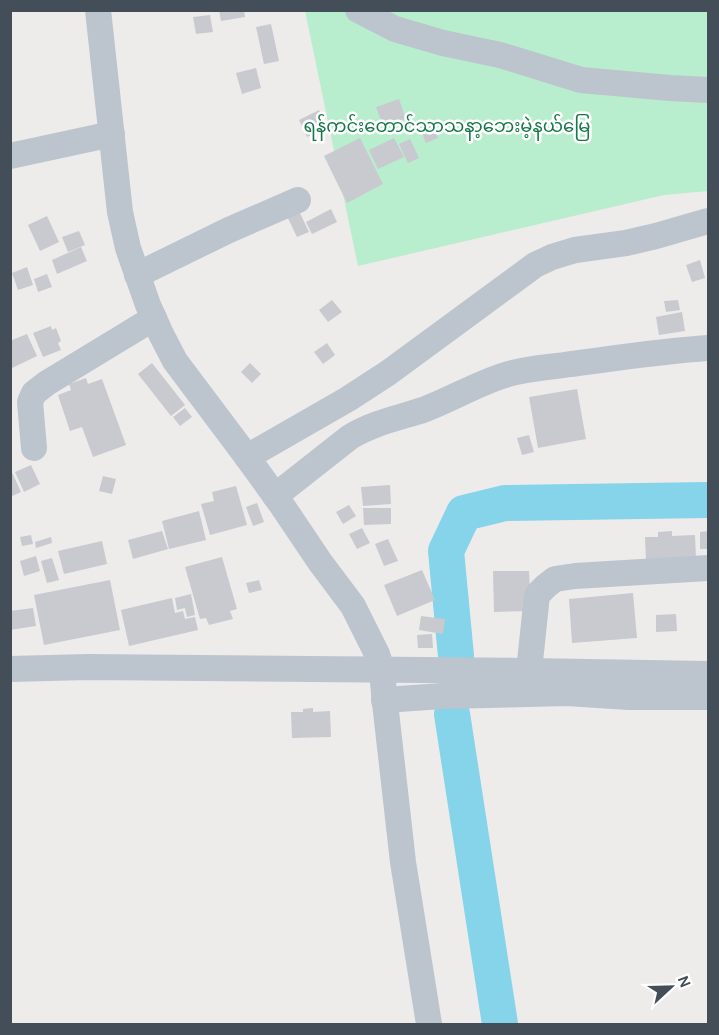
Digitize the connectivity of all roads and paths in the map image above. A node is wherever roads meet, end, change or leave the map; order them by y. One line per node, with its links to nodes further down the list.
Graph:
1 (98, 10): 4 (street)
2 (358, 10): 3 (street)
3 (708, 90)
4 (112, 134): 5 (street); 8 (street)
5 (10, 156)
6 (298, 200): 8 (street)
7 (708, 221): 12 (street)
8 (137, 275): 9 (street)
9 (154, 318): 11 (street); 12 (street)
10 (708, 348): 13 (street)
11 (34, 448)
12 (247, 457): 13 (street)
13 (275, 496): 18 (street)
14 (708, 568): 16 (street)
15 (10, 669): 18 (street)
16 (529, 671): 17 (street); 18 (street)
17 (708, 674)
18 (383, 684): 19 (street); 20 (street)
19 (708, 698)
20 (429, 1024)

